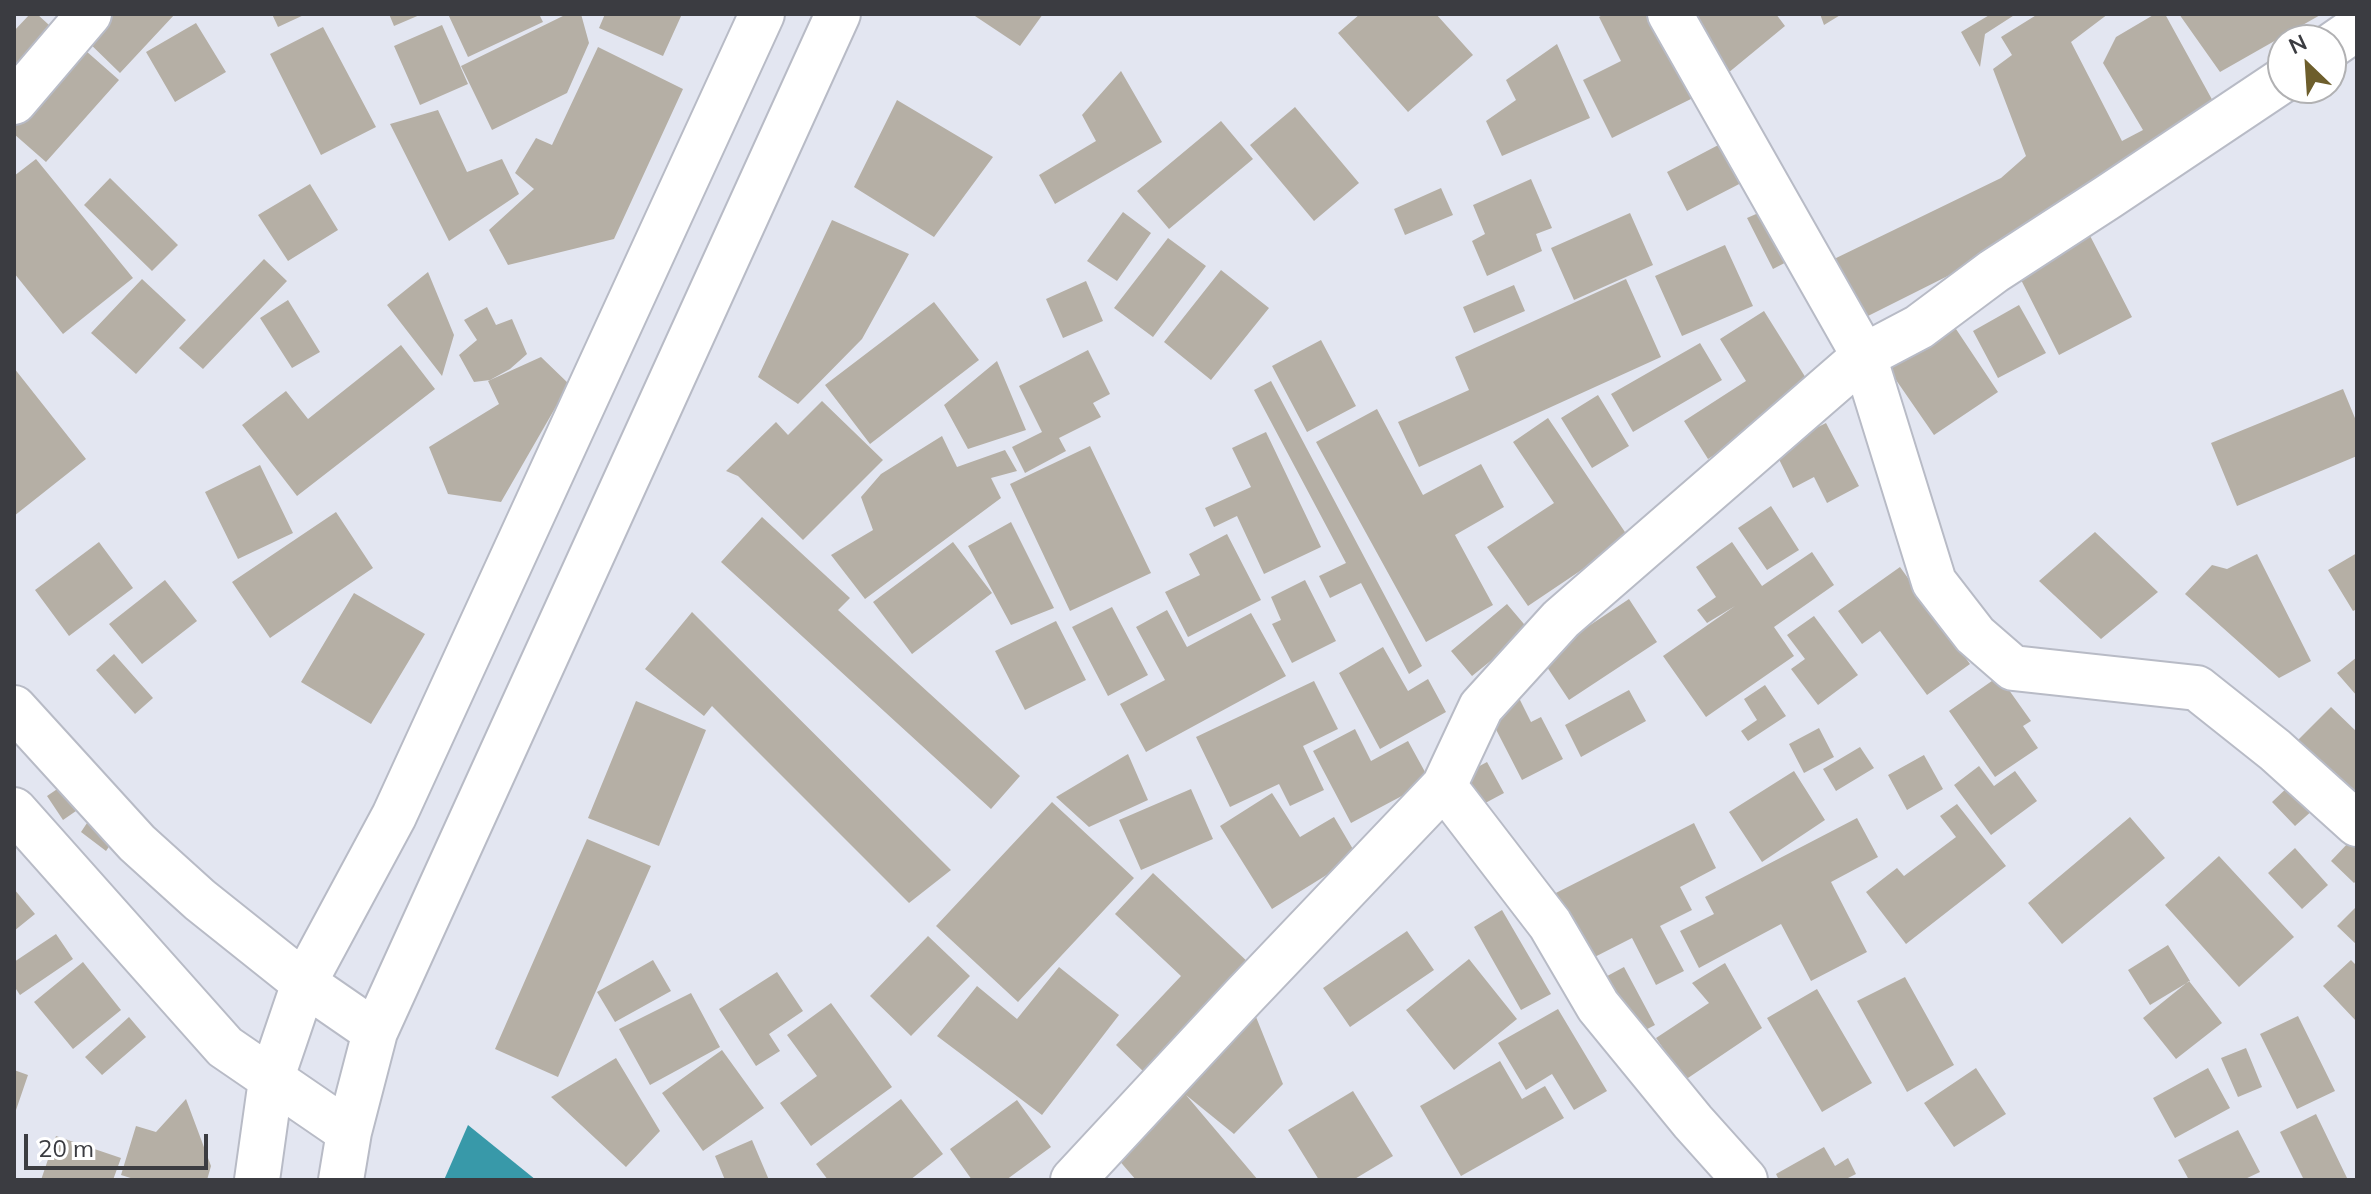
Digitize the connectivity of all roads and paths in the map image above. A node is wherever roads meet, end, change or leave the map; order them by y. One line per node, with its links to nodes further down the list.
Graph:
1 (89, 14): 6 (main road)
2 (762, 14): 12 (main road)
3 (838, 14): 13 (main road)
4 (1670, 14): 7 (main road)
5 (2267, 91): 7 (main road)
6 (14, 102)
7 (1864, 356): 9 (main road); 11 (main road)
8 (14, 708): 12 (main road)
9 (1444, 786): 18 (main road); 19 (main road)
10 (14, 810): 14 (main road)
11 (2357, 824)
12 (304, 983): 13 (main road); 14 (main road)
13 (375, 1032): 15 (main road)
14 (271, 1080): 15 (main road); 16 (main road)
15 (349, 1132): 17 (main road)
16 (257, 1180)
17 (341, 1180)
18 (1073, 1180)
19 (1745, 1180)

